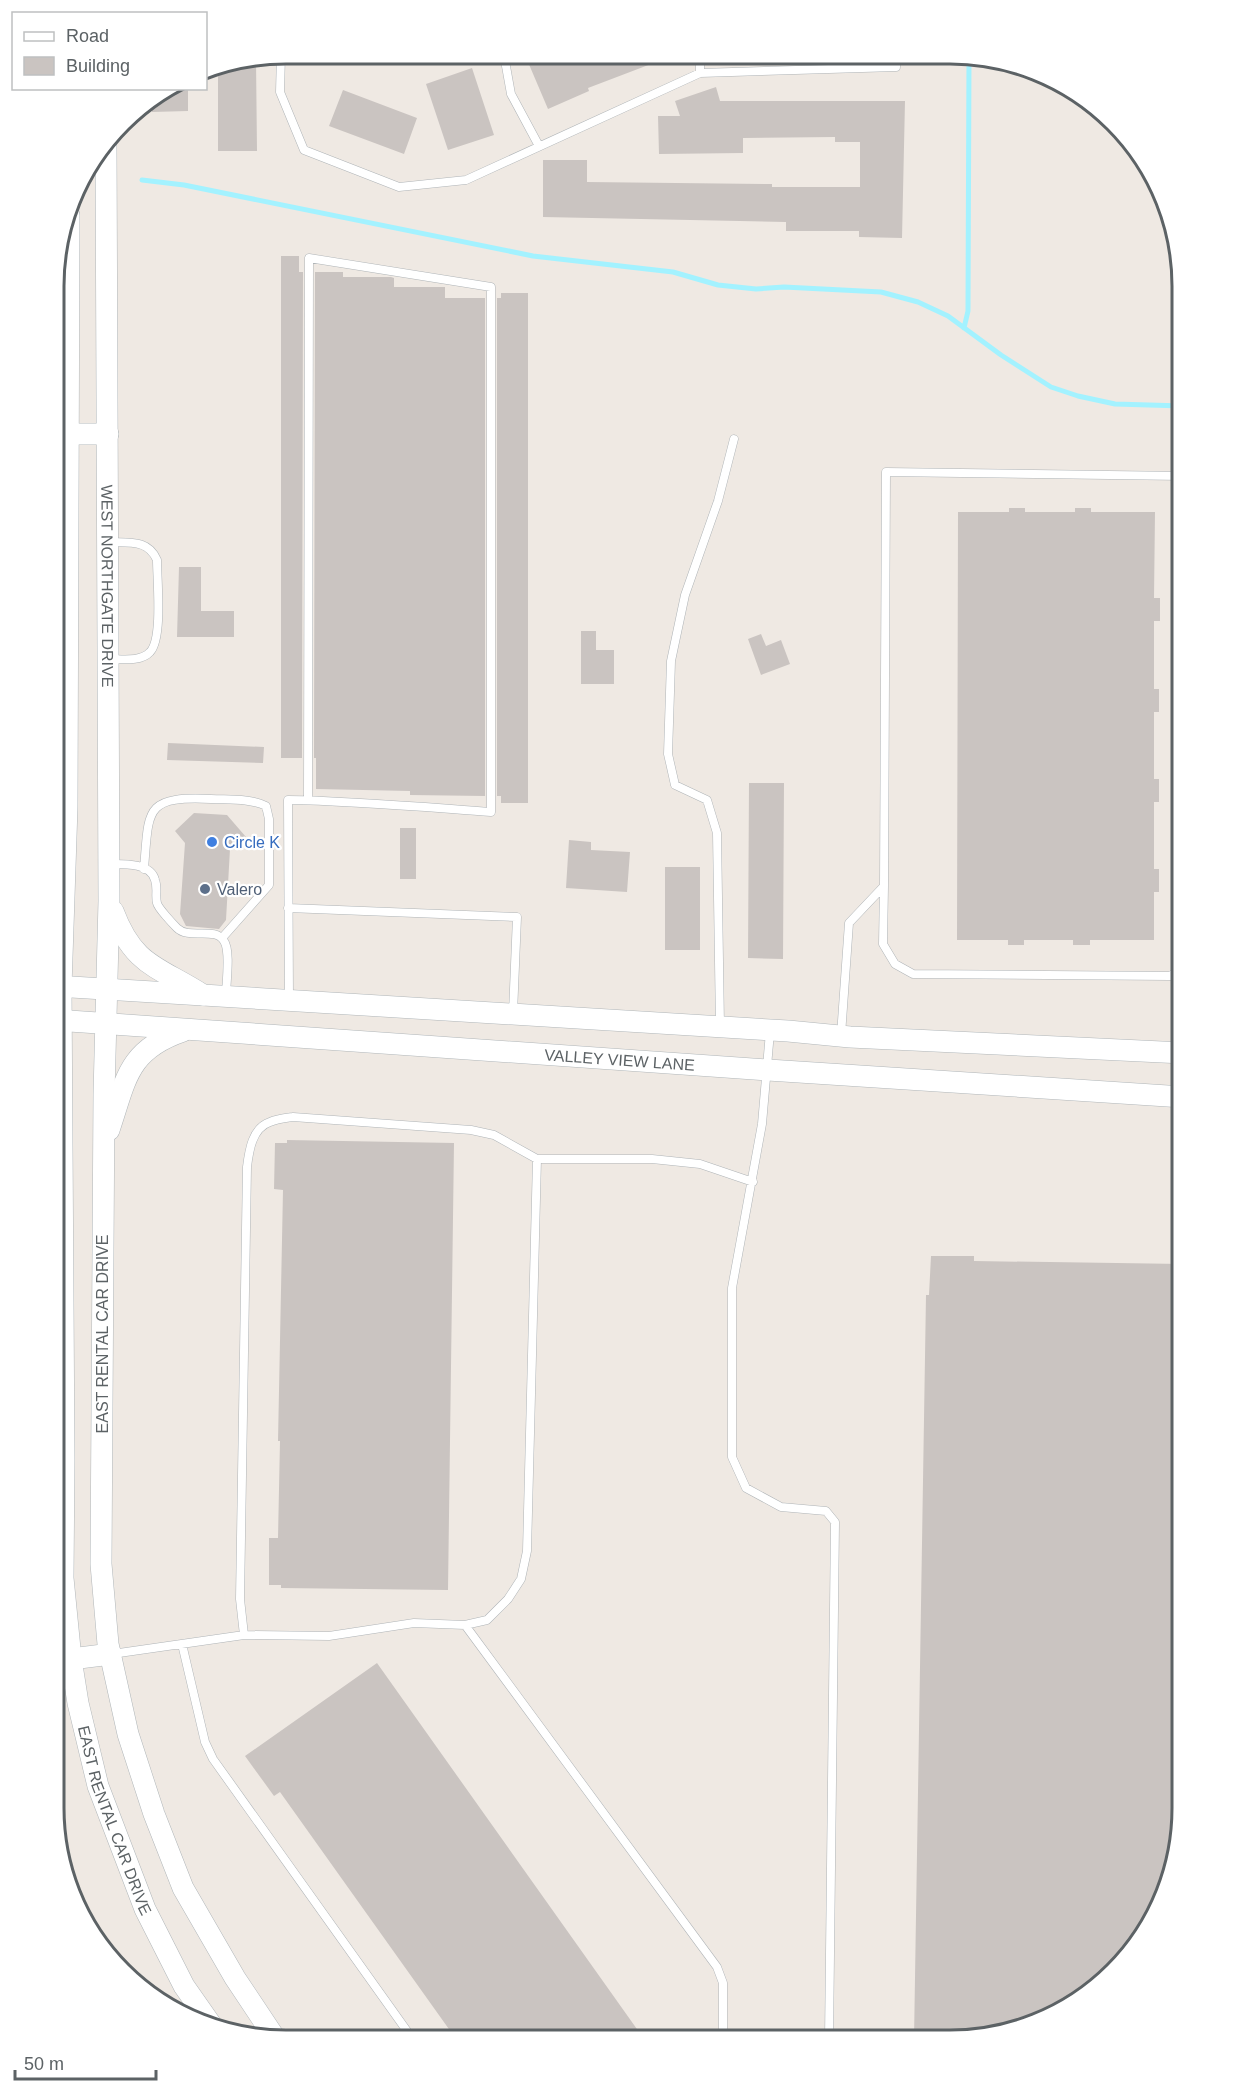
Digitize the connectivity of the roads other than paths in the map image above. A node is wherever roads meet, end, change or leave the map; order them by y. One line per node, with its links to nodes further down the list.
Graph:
1 (281, 64): 6 (lane)
2 (506, 64): 6 (lane)
3 (700, 64): 5 (lane)
4 (896, 64): 5 (lane)
5 (700, 73): 6 (lane)
6 (539, 146)
7 (106, 157): 10 (main road, WEST NORTHGATE DRIVE)
8 (69, 245): 9 (main road)
9 (66, 434): 10 (main road); 14 (main road)
10 (108, 434): 13 (main road, WEST NORTHGATE DRIVE)
11 (734, 438): 35 (lane)
12 (1172, 476): 23 (lane)
13 (108, 542): 15 (main road, WEST NORTHGATE DRIVE); 15 (lane)
14 (64, 547)
15 (108, 659): 20 (main road, WEST NORTHGATE DRIVE)
16 (308, 800): 16 (lane); 25 (lane)
17 (64, 824): 18 (main road)
18 (66, 836): 19 (main road); 22 (main road)
19 (64, 850)
20 (109, 864): 21 (lane); 24 (main road, WEST NORTHGATE DRIVE)
21 (144, 869): 26 (lane); 26 (lane)
22 (64, 874)
23 (884, 886): 27 (lane); 38 (lane)
24 (109, 901): 29 (main road, WEST NORTHGATE DRIVE); 30 (main road)
25 (288, 908): 31 (lane); 32 (lane)
26 (222, 938): 30 (lane)
27 (1172, 975)
28 (64, 986): 29 (main road)
29 (106, 990): 30 (main road); 34 (main road, WEST NORTHGATE DRIVE)
30 (216, 997): 31 (main road)
31 (289, 1001): 32 (main road)
32 (513, 1015): 35 (main road)
33 (64, 1020): 34 (main road, VALLEY VIEW LANE)
34 (107, 1024): 36 (main road, VALLEY VIEW LANE); 42 (main road, EAST RENTAL CAR DRIVE)
35 (720, 1027): 37 (main road)
36 (189, 1029): 40 (main road, VALLEY VIEW LANE); 42 (main road)
37 (770, 1030): 38 (main road); 40 (lane)
38 (841, 1036): 39 (main road)
39 (1172, 1052)
40 (768, 1070): 41 (main road, VALLEY VIEW LANE); 44 (lane)
41 (1172, 1096)
42 (104, 1144): 49 (main road, EAST RENTAL CAR DRIVE)
43 (537, 1159): 44 (lane); 46 (lane); 47 (lane)
44 (753, 1182): 55 (lane)
45 (64, 1588): 50 (main road, EAST RENTAL CAR DRIVE)
46 (465, 1625): 47 (lane); 54 (lane)
47 (244, 1635): 48 (lane)
48 (182, 1644): 49 (lane); 53 (lane)
49 (111, 1654): 50 (main road); 52 (main road, EAST RENTAL CAR DRIVE)
50 (71, 1659): 51 (main road, EAST RENTAL CAR DRIVE)
51 (204, 2014)
52 (269, 2029)
53 (406, 2030)
54 (723, 2030)
55 (829, 2030)

